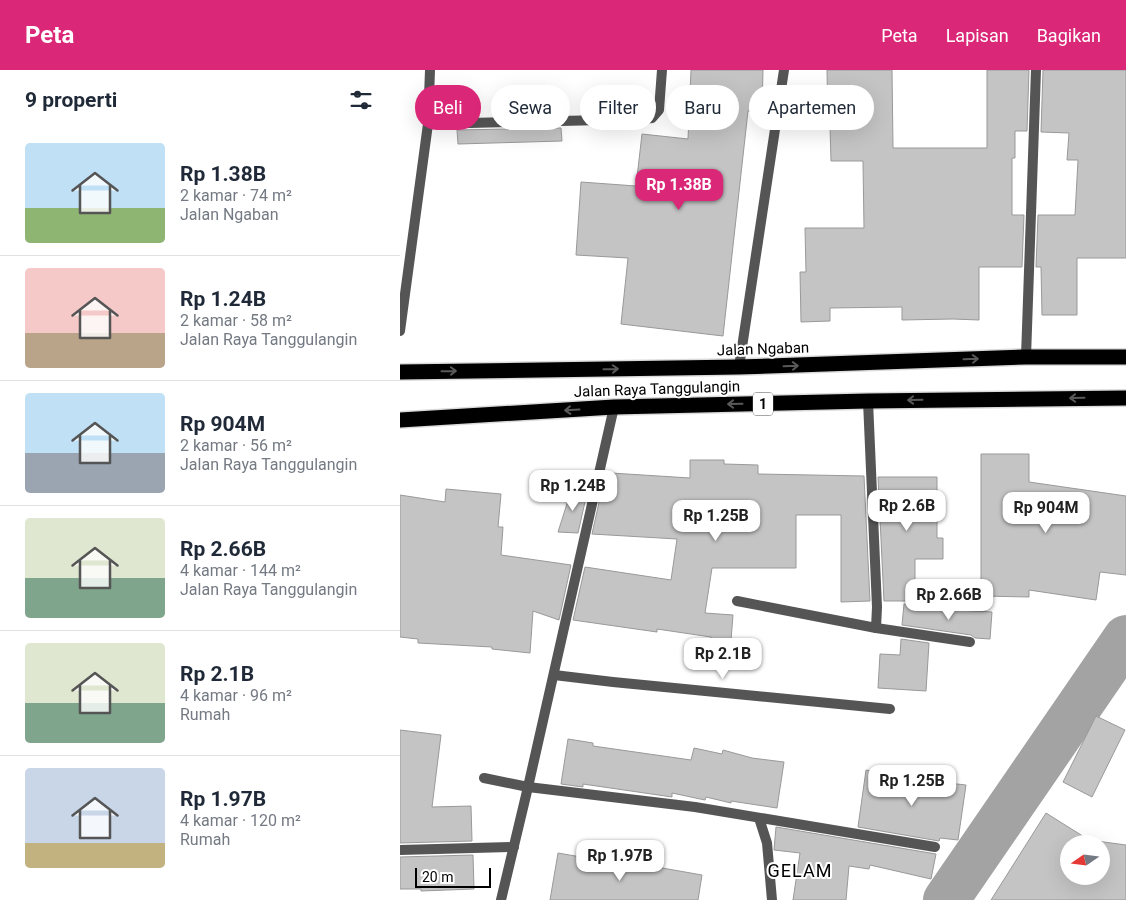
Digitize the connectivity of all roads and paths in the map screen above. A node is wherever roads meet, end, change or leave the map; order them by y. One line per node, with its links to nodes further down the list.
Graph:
1 (430, 70): 5 (street)
2 (662, 70): 6 (street)
3 (784, 70): 11 (street)
4 (1036, 70): 9 (street)
5 (429, 85)
6 (481, 123)
7 (427, 130): 8 (street)
8 (400, 331)
9 (1026, 357): 10 (highway, Jalan Ngaban); 11 (highway, Jalan Ngaban, one-way to 9)
10 (1126, 357)
11 (739, 367): 12 (highway, Jalan Ngaban, one-way to 11)
12 (400, 372)
13 (1126, 398): 14 (highway, Jalan Raya Tanggulangin / 1, one-way to 14)
14 (868, 401): 15 (highway, Jalan Raya Tanggulangin / 1, one-way to 15); 18 (street)
15 (614, 407): 16 (highway, Jalan Raya Tanggulangin / 1, one-way to 16); 20 (street)
16 (400, 420)
17 (736, 602): 18 (street)
18 (876, 628): 19 (street)
19 (970, 642)
20 (554, 675): 21 (street); 23 (street)
21 (890, 709)
22 (484, 778): 23 (street)
23 (528, 787): 24 (street); 25 (street)
24 (759, 818): 26 (street); 29 (street)
25 (514, 847): 27 (street); 28 (street)
26 (935, 847)
27 (400, 850)
28 (501, 900)
29 (772, 900)

